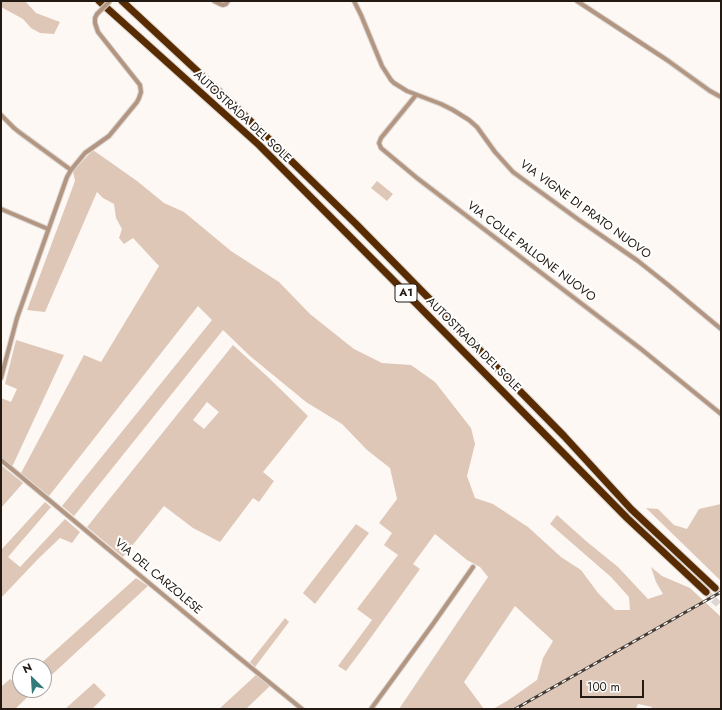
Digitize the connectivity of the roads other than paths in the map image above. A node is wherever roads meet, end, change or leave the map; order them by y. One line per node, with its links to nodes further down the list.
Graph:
1 (99, 1): 20 (highway, AUTOSTRADA DEL SOLE / A1)
2 (110, 1): 11 (street, bridge)
3 (122, 1): 19 (highway, AUTOSTRADA DEL SOLE / A1)
4 (214, 1): 5 (street)
5 (228, 1)
6 (354, 1): 8 (street, VIA VIGNE DI PRATO NUOVO)
7 (577, 1): 9 (street)
8 (416, 95): 14 (street, VIA VIGNE DI PRATO NUOVO); 16 (street, VIA COLLE PALLONE NUOVO)
9 (721, 97)
10 (1, 115): 11 (street)
11 (71, 170): 13 (street)
12 (1, 209): 13 (street)
13 (48, 229): 15 (street)
14 (721, 329)
15 (1, 378)
16 (721, 414)
17 (1, 460): 21 (street, VIA DEL CARZOLESE)
18 (473, 567): 22 (street)
19 (715, 588)
20 (706, 592)
21 (302, 709)
22 (371, 709)

